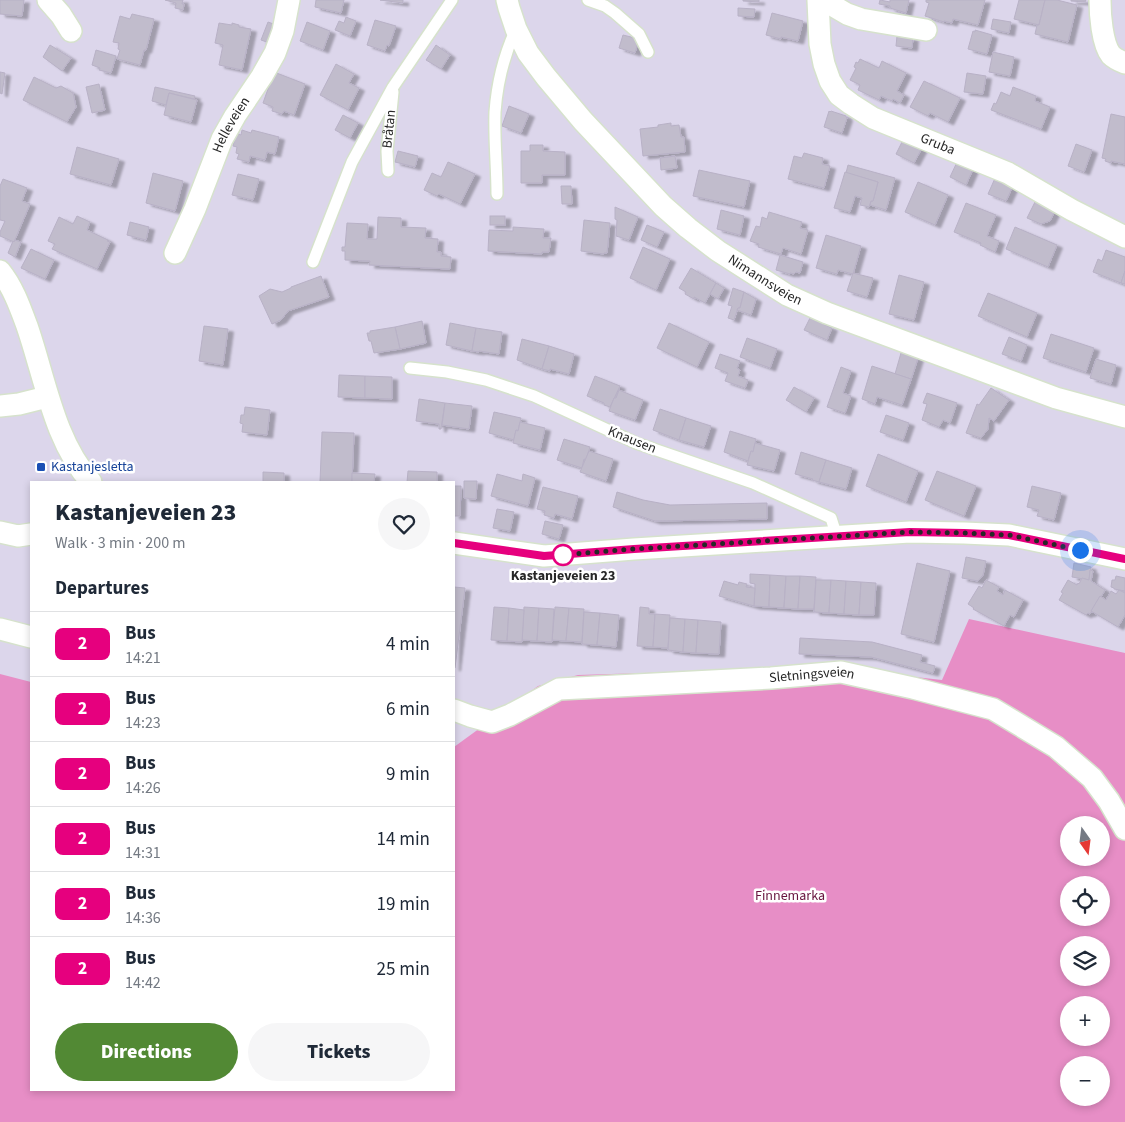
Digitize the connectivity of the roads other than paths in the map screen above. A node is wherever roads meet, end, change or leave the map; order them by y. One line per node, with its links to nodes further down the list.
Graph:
1 (48, 0): 11 (street)
2 (289, 0): 18 (street, Helleveien)
3 (452, 0): 14 (lane)
4 (507, 0): 9 (street, Nimannsveien)
5 (588, 0): 12 (lane)
6 (818, 0): 17 (street, Gruba)
7 (823, 0): 10 (street)
8 (1100, 0): 13 (street)
9 (516, 29): 16 (lane); 24 (street, Nimannsveien)
10 (926, 30)
11 (71, 31)
12 (648, 52)
13 (1125, 63)
14 (393, 87): 15 (lane, Bråtan); 19 (lane)
15 (388, 171)
16 (497, 194)
17 (1125, 237)
18 (174, 253)
19 (313, 262)
20 (0, 271): 22 (street)
21 (410, 368): 28 (lane, Knausen)
22 (47, 397): 23 (street); 25 (street)
23 (0, 406)
24 (1125, 417)
25 (90, 481)
26 (0, 532): 27 (street)
27 (30, 534)
28 (837, 537): 29 (street); 30 (street)
29 (455, 543)
30 (1125, 559)
31 (0, 629): 32 (street)
32 (30, 637)
33 (455, 710): 34 (street, Sletningsveien)
34 (1125, 829)

